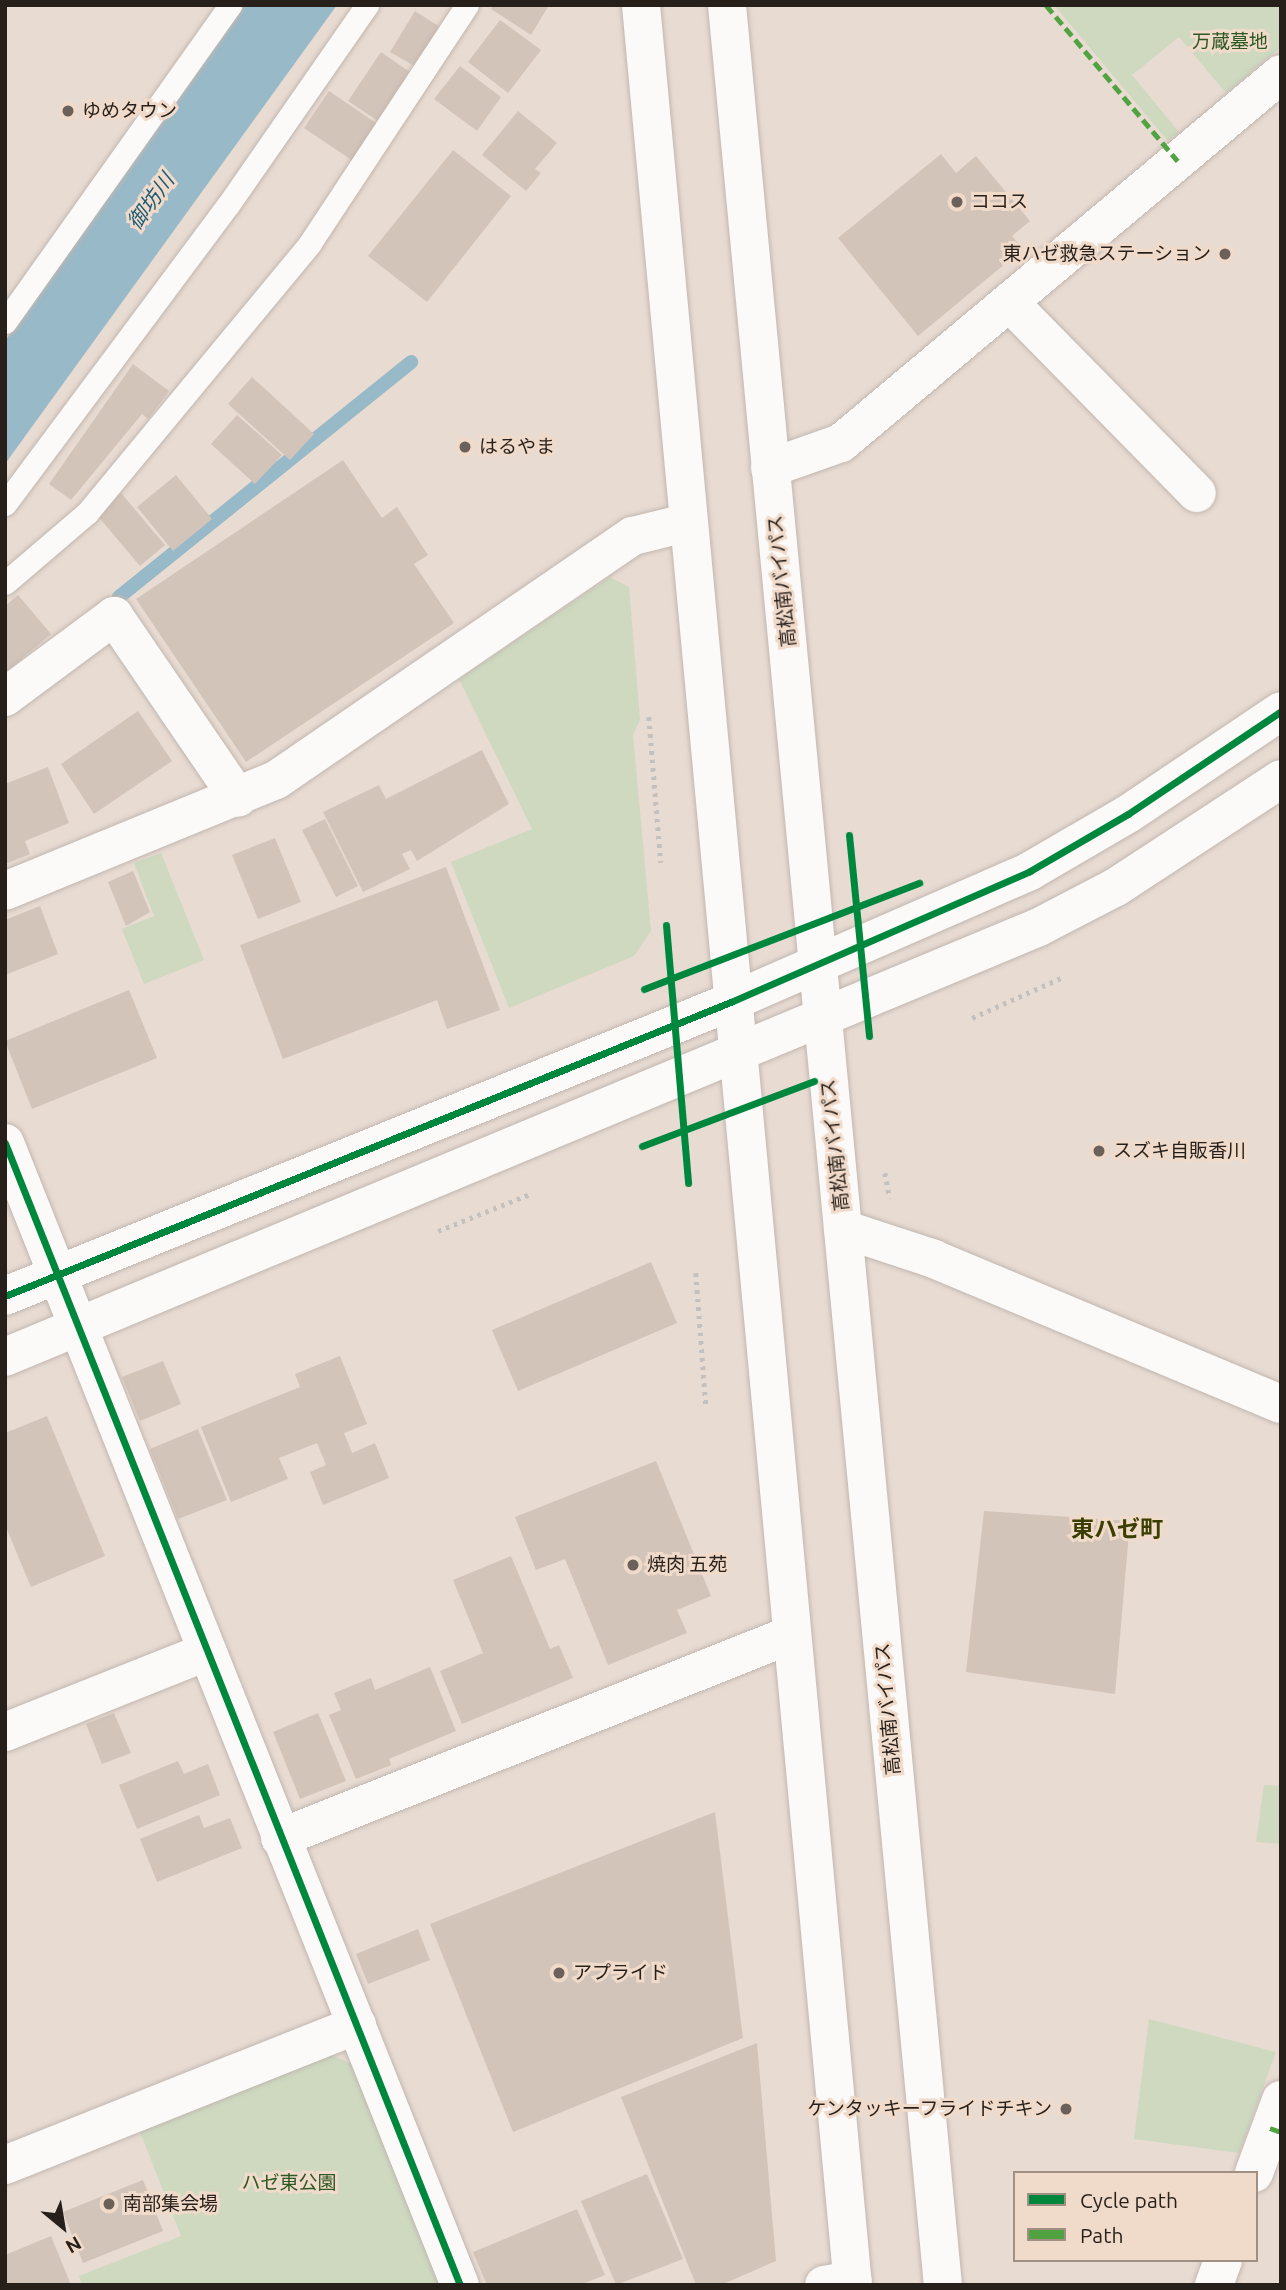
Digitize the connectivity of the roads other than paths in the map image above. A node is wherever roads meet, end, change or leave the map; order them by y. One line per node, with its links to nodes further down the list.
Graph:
1 (230, 5): 8 (lane)
2 (367, 5): 11 (lane)
3 (467, 5): 13 (lane)
4 (640, 5): 12 (main road)
5 (727, 5): 9 (main road, 高松南バイパス)
6 (1281, 74): 7 (main road)
7 (1011, 304): 9 (main road); 10 (main road)
8 (5, 322)
9 (770, 468): 19 (main road, 高松南バイパス)
10 (1197, 493)
11 (5, 504)
12 (687, 523): 17 (main road); 20 (main road)
13 (5, 583)
14 (5, 698): 17 (main road)
15 (1281, 711): 19 (main road)
16 (1281, 779): 21 (main road)
17 (238, 798): 18 (main road)
18 (5, 891)
19 (819, 962): 20 (main road); 21 (main road, 高松南バイパス)
20 (733, 1001): 22 (main road); 25 (main road)
21 (822, 1020): 22 (main road); 24 (main road, 高松南バイパス)
22 (736, 1053): 27 (main road); 30 (main road)
23 (5, 1143): 25 (main road)
24 (843, 1229): 29 (main road); 41 (main road, 高松南バイパス)
25 (57, 1274): 26 (main road); 27 (main road)
26 (5, 1296)
27 (77, 1327): 28 (main road); 31 (main road)
28 (5, 1357)
29 (1281, 1404)
30 (790, 1635): 33 (main road); 39 (main road)
31 (206, 1652): 32 (main road); 33 (main road)
32 (5, 1732)
33 (280, 1838): 34 (main road)
34 (357, 2025): 36 (main road); 40 (main road)
35 (1281, 2100): 37 (main road)
36 (5, 2165)
37 (1255, 2171)
38 (1222, 2262): 42 (main road)
39 (843, 2283)
40 (460, 2285)
41 (943, 2285)
42 (1214, 2285)

